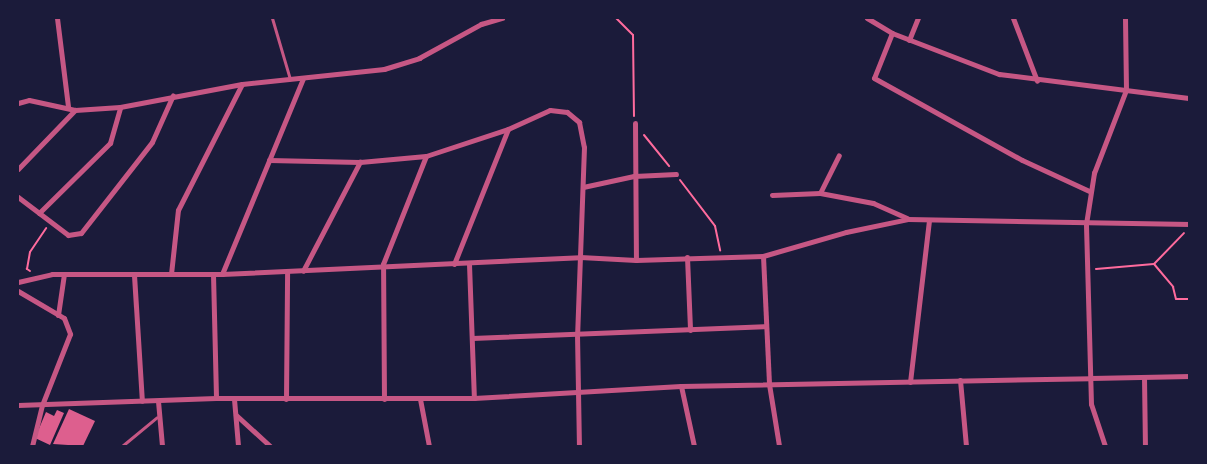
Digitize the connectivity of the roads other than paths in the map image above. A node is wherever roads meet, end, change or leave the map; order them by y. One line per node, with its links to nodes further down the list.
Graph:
1 (57, 18): 18 (street)
2 (272, 18): 11 (lane)
3 (502, 18): 10 (street)
4 (867, 18): 8 (street)
5 (918, 18): 9 (street)
6 (1013, 18): 12 (street)
7 (1125, 18): 14 (street)
8 (892, 33): 9 (street); 31 (street)
9 (910, 40): 12 (street)
10 (303, 78): 11 (street); 25 (street)
11 (290, 79): 13 (street)
12 (1037, 80): 14 (street)
13 (242, 84): 15 (street); 50 (street)
14 (1126, 90): 16 (street); 31 (street)
15 (173, 95): 19 (street); 35 (street)
16 (1190, 98)
17 (18, 103): 18 (street)
18 (68, 106): 20 (street)
19 (120, 107): 20 (street); 35 (street)
20 (75, 110): 27 (street)
21 (635, 123): 29 (street)
22 (508, 129): 24 (street); 30 (street); 45 (street)
23 (839, 155): 32 (street)
24 (426, 156): 26 (street); 44 (street)
25 (269, 160): 26 (street); 52 (street)
26 (360, 162): 47 (street)
27 (18, 169)
28 (676, 174): 29 (street)
29 (634, 176): 30 (street); 43 (street)
30 (583, 187): 41 (street)
31 (1089, 190): 38 (street)
32 (820, 193): 33 (street); 36 (street)
33 (772, 195)
34 (18, 197): 35 (street)
35 (38, 213)
36 (908, 219): 37 (street); 40 (street)
37 (929, 220): 38 (street); 65 (street)
38 (1086, 224): 39 (street); 63 (street)
39 (1190, 224)
40 (763, 256): 42 (street); 57 (street)
41 (580, 257): 43 (street); 46 (street); 59 (street)
42 (687, 257): 43 (street); 58 (street)
43 (636, 260)
44 (383, 264): 45 (street); 47 (street); 73 (street)
45 (454, 264): 46 (street)
46 (469, 264): 60 (street)
47 (303, 271): 48 (street)
48 (287, 272): 52 (street); 72 (street)
49 (64, 274): 53 (street); 54 (street); 56 (street)
50 (171, 274): 51 (street); 53 (street)
51 (213, 274): 52 (street); 69 (street)
52 (222, 274)
53 (134, 275): 75 (street)
54 (18, 282)
55 (18, 295): 56 (street)
56 (58, 315): 78 (street)
57 (766, 326): 58 (street); 66 (street)
58 (690, 330): 59 (street)
59 (578, 334): 60 (street); 68 (street)
60 (472, 338): 70 (street)
61 (1190, 376): 62 (street)
62 (1144, 377): 63 (street); 92 (street)
63 (1091, 378): 64 (street); 91 (street)
64 (960, 380): 65 (street); 90 (street)
65 (910, 382): 66 (street)
66 (768, 384): 67 (street); 89 (street)
67 (681, 386): 68 (street); 88 (street)
68 (579, 393): 70 (street); 87 (street)
69 (216, 398): 71 (street); 76 (street)
70 (474, 398): 74 (street)
71 (234, 399): 72 (street); 79 (street)
72 (286, 399): 73 (street)
73 (384, 399): 74 (street)
74 (420, 399): 86 (street)
75 (142, 401): 76 (street); 78 (street)
76 (158, 402): 80 (street)
77 (18, 405): 78 (street)
78 (42, 405): 81 (street)
79 (236, 415): 84 (street); 85 (street)
80 (157, 417): 82 (lane); 83 (street)
81 (32, 446)
82 (122, 446)
83 (162, 446)
84 (238, 446)
85 (270, 446)
86 (429, 446)
87 (579, 446)
88 (694, 446)
89 (779, 446)
90 (966, 446)
91 (1105, 446)
92 (1144, 446)

